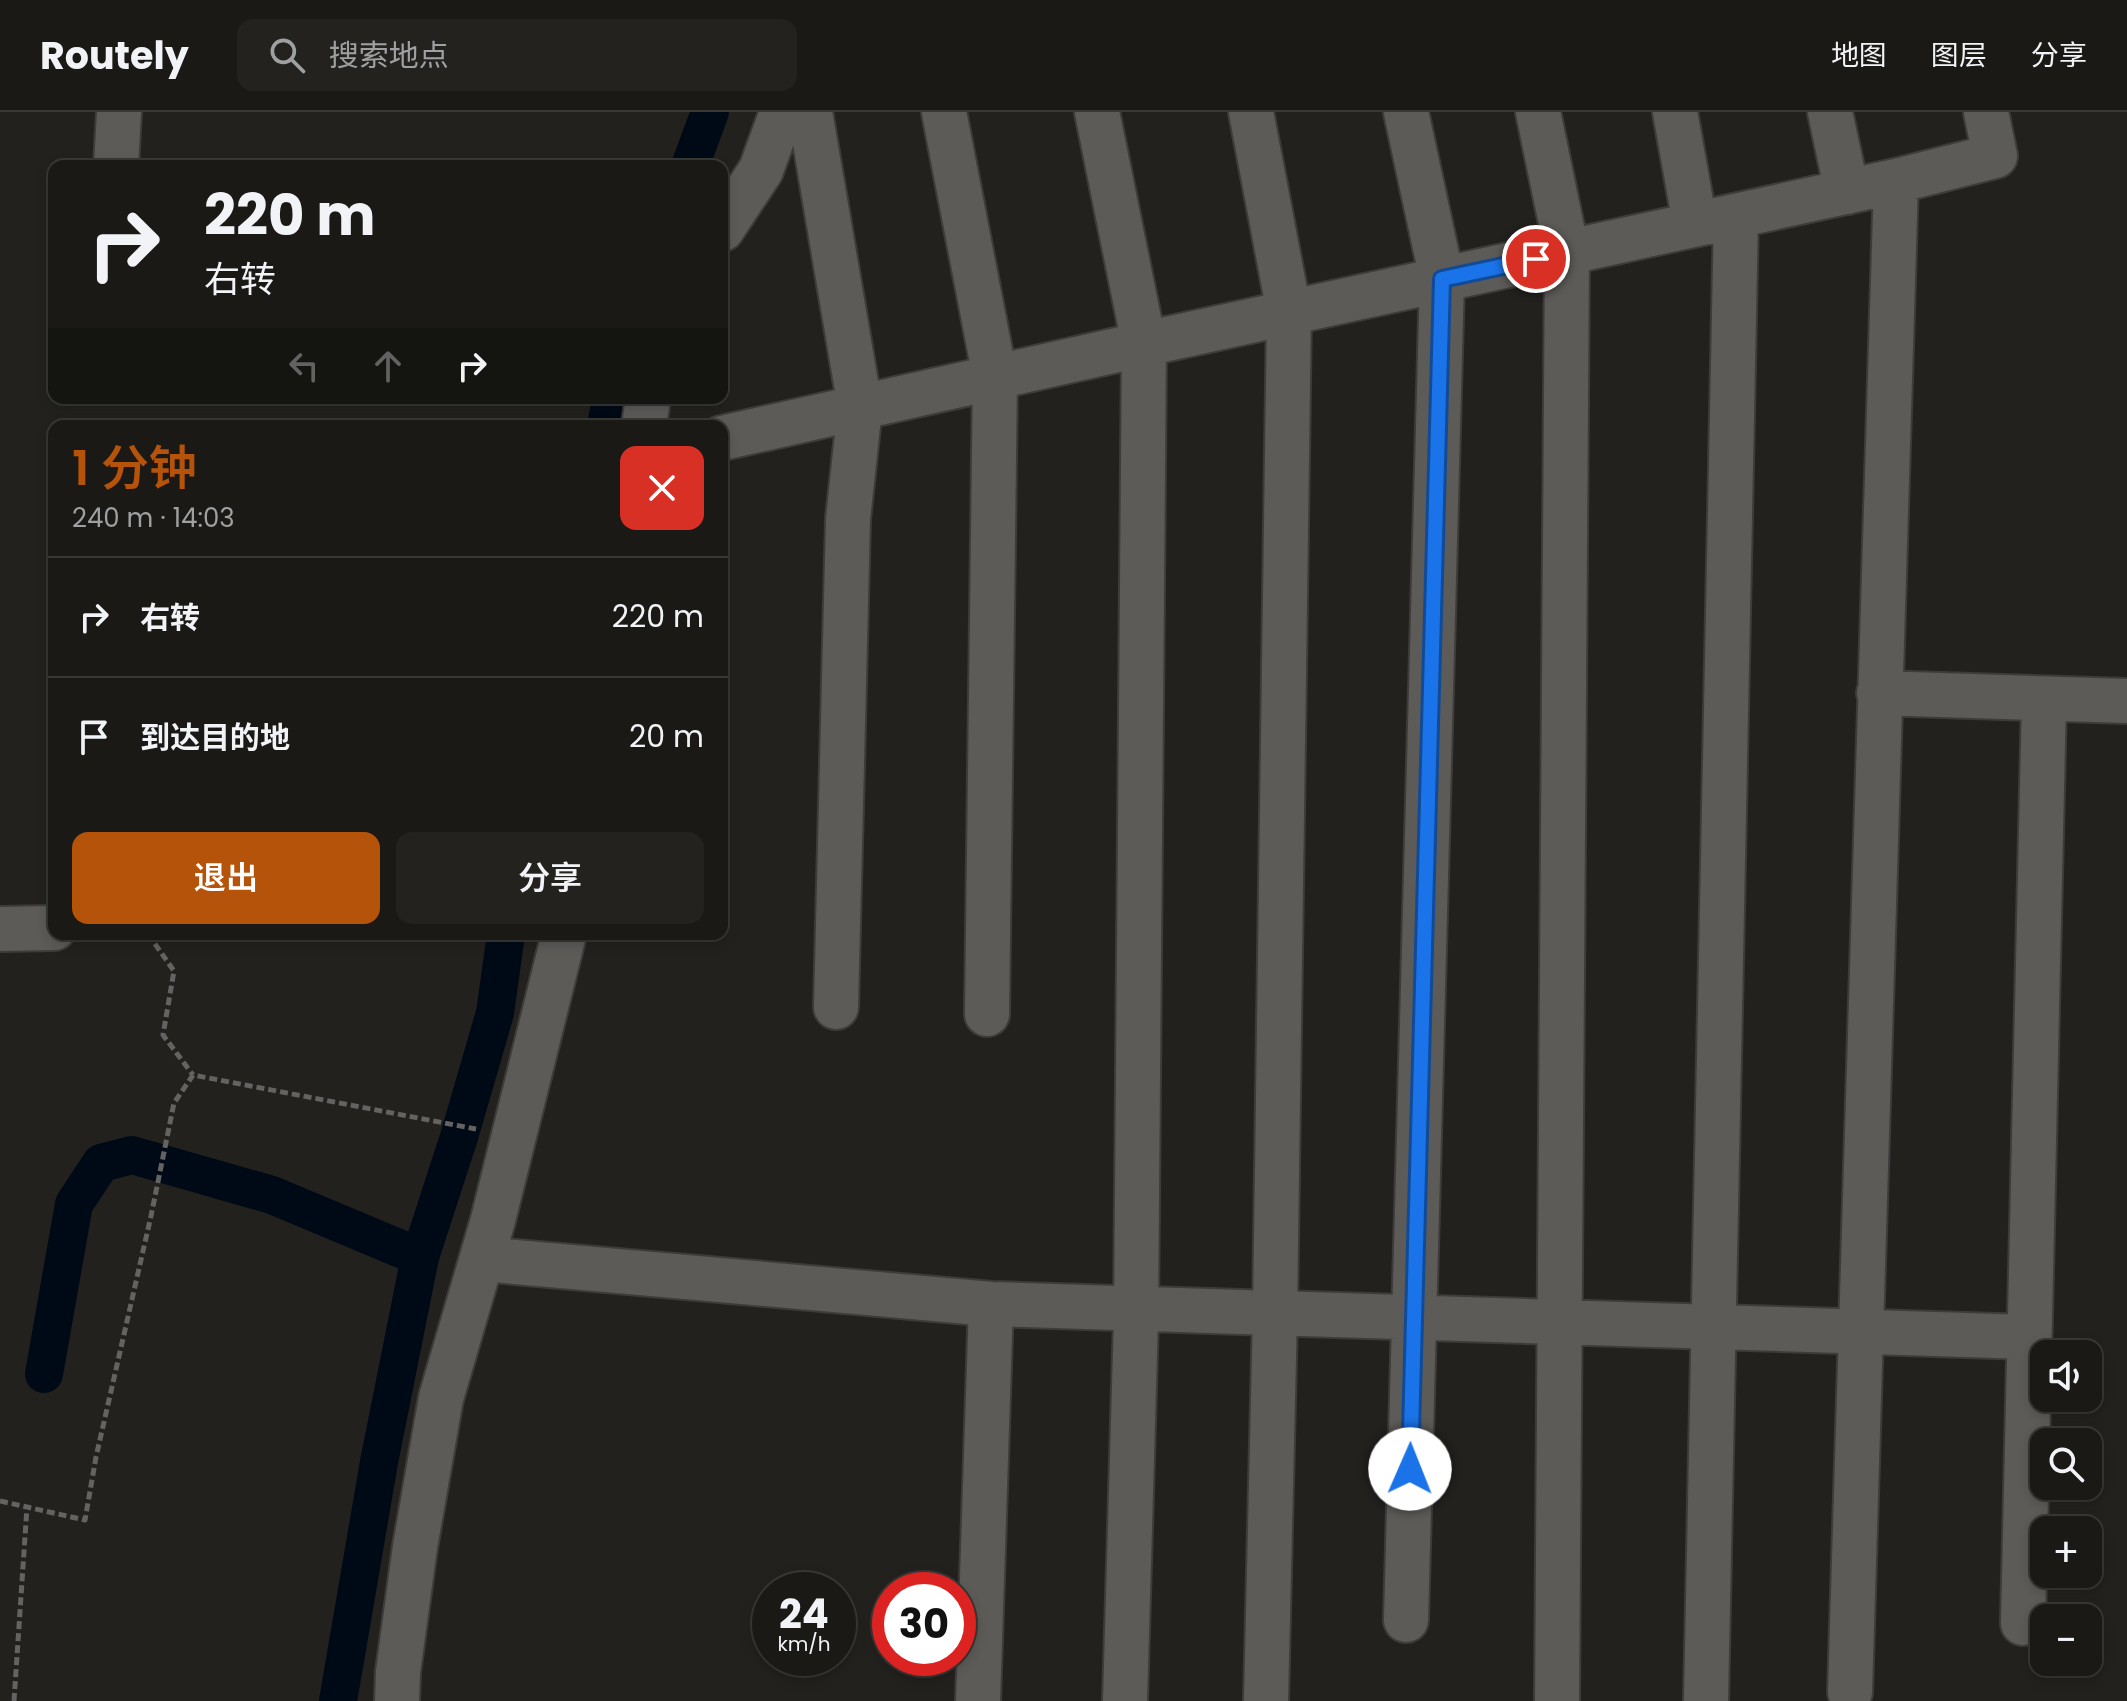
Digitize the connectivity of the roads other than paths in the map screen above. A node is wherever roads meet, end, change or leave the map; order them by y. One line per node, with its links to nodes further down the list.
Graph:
1 (119, 112): 12 (street)
2 (782, 112): 15 (street)
3 (810, 112): 22 (street)
4 (944, 112): 21 (street)
5 (1097, 112): 20 (street)
6 (1251, 112): 19 (street)
7 (1406, 112): 18 (street)
8 (1538, 112): 17 (street)
9 (1675, 112): 16 (street)
10 (1830, 112): 14 (street)
11 (1986, 112): 13 (street)
12 (116, 160)
13 (1896, 181): 14 (street); 24 (street)
14 (1847, 192): 16 (street)
15 (728, 220)
16 (1716, 220): 17 (street); 38 (street)
17 (1567, 252): 18 (street); 37 (street)
18 (1442, 279): 19 (street); 36 (street)
19 (1289, 312): 20 (street); 35 (street)
20 (1144, 344): 21 (street); 34 (street)
21 (995, 377): 22 (street); 31 (street)
22 (860, 407): 23 (street); 30 (street)
23 (728, 437)
24 (1879, 693): 25 (street); 39 (street)
25 (2044, 700): 26 (street); 40 (street)
26 (2127, 701)
27 (48, 928): 28 (street)
28 (0, 929)
29 (562, 940): 32 (street)
30 (836, 1007)
31 (987, 1014)
32 (482, 1259): 33 (street); 44 (street)
33 (991, 1304): 34 (street); 45 (street)
34 (1136, 1309): 35 (street); 46 (street)
35 (1275, 1313): 36 (street); 47 (street)
36 (1413, 1318): 37 (street); 41 (street)
37 (1560, 1322): 38 (street); 48 (street)
38 (1714, 1327): 39 (street); 49 (street)
39 (1861, 1332): 40 (street); 43 (street)
40 (2028, 1337): 42 (street)
41 (1406, 1620)
42 (2023, 1623)
43 (1850, 1692)
44 (397, 1701)
45 (978, 1701)
46 (1125, 1701)
47 (1266, 1701)
48 (1557, 1701)
49 (1706, 1701)

